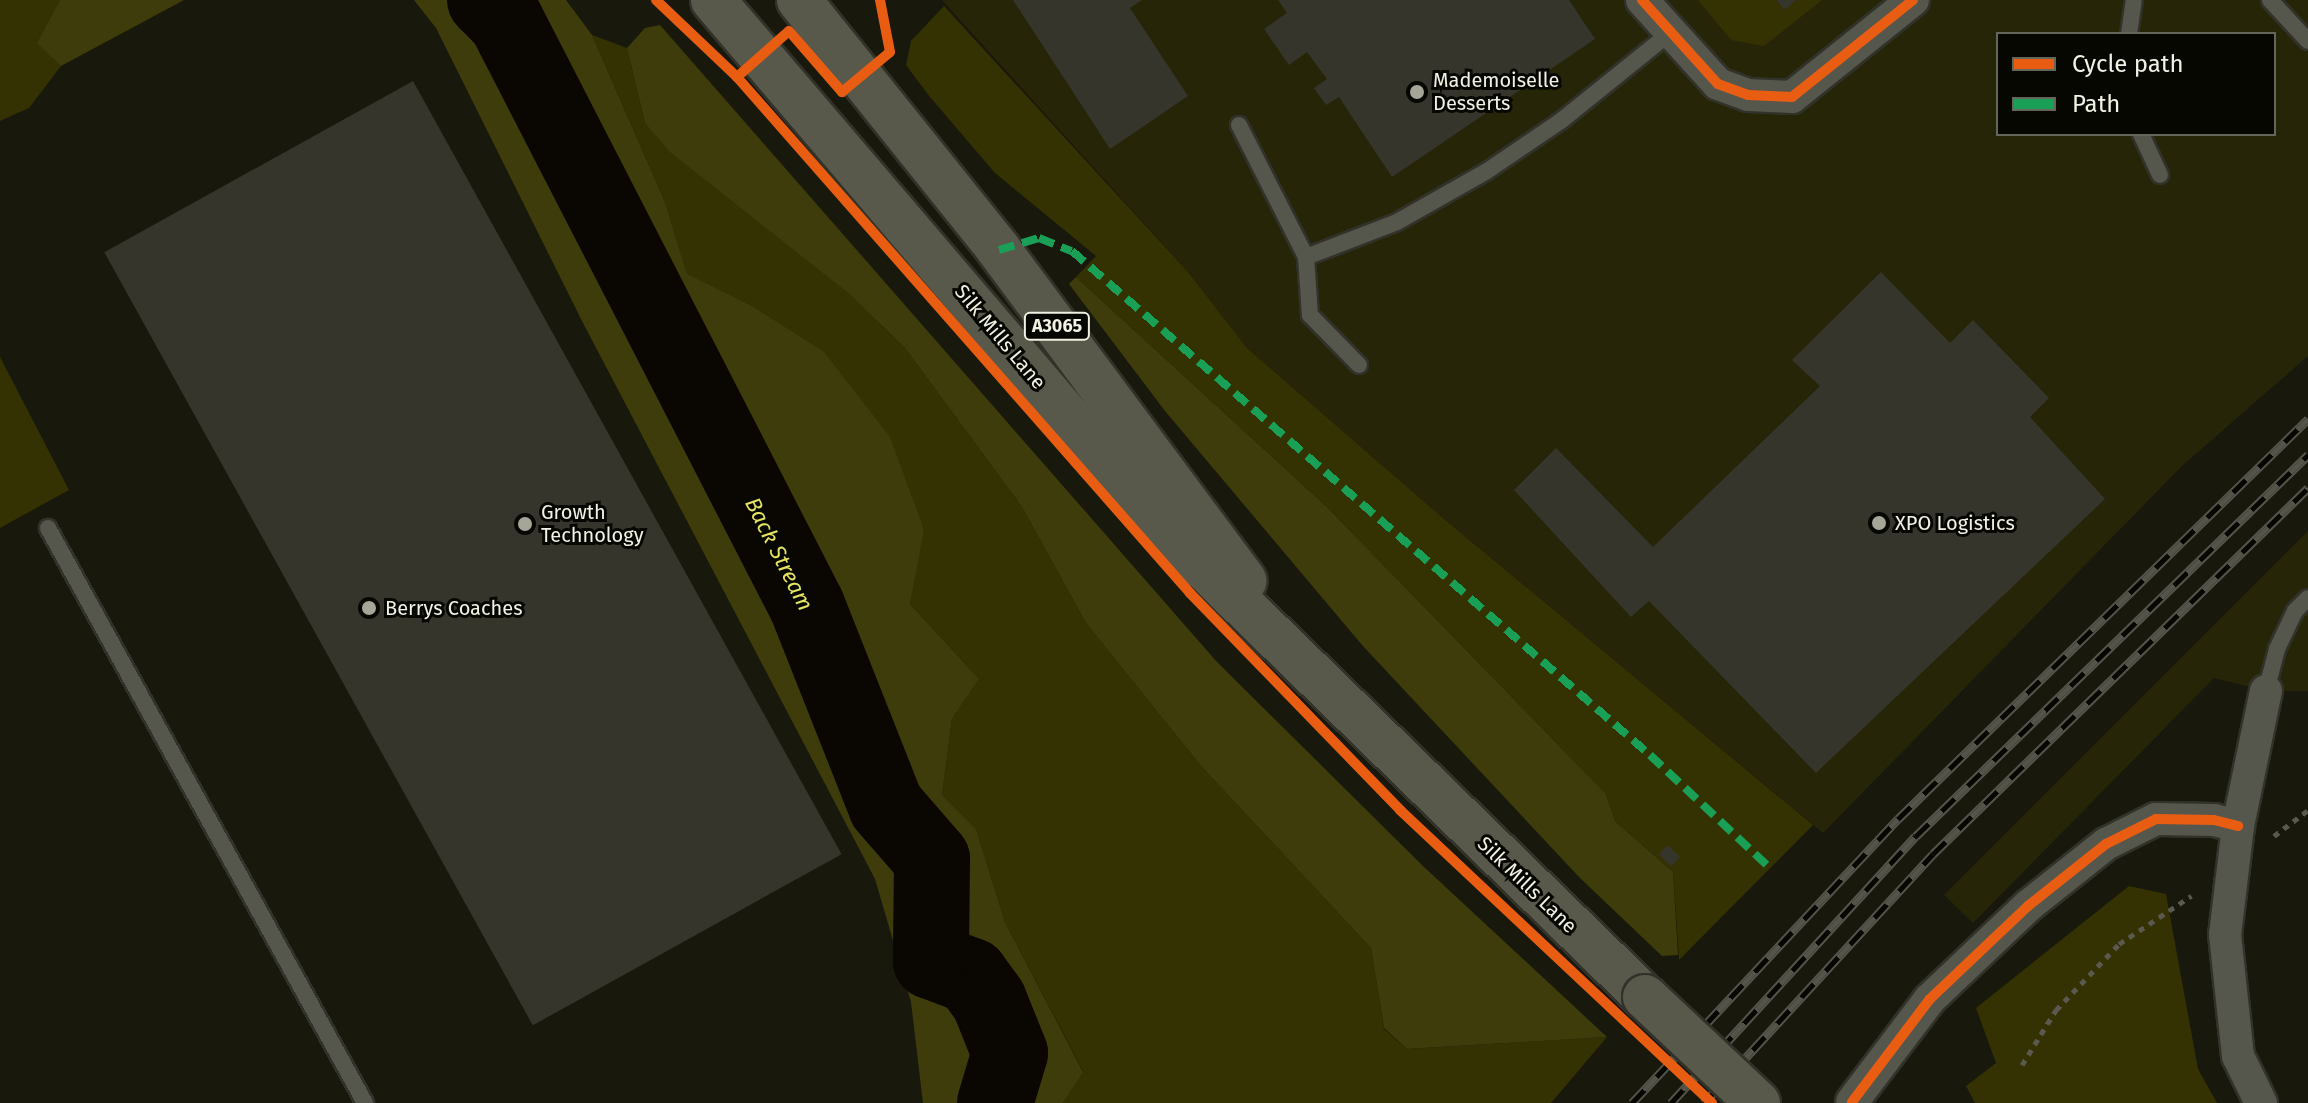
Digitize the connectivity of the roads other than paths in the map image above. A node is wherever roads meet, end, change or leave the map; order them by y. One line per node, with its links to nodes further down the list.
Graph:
1 (713, 0): 17 (main road, Silk Mills Lane / A3065)
2 (1642, 0): 8 (street)
3 (1913, 0): 8 (street)
4 (2134, 0): 7 (lane)
5 (2270, 0): 9 (lane)
6 (812, 9): 17 (main road, Silk Mills Lane / A3065)
7 (2129, 32)
8 (1670, 33): 13 (lane)
9 (2308, 41)
10 (1239, 125): 13 (lane)
11 (2142, 136): 12 (lane)
12 (2160, 175)
13 (1306, 257): 14 (lane)
14 (1359, 365)
15 (48, 528): 21 (lane)
16 (2308, 598): 18 (lane)
17 (1301, 662): 22 (main road, Silk Mills Lane / A3065, bridge)
18 (2266, 691): 19 (street)
19 (2238, 826): 20 (street); 23 (street)
20 (1852, 1102)
21 (365, 1103)
22 (1758, 1103)
23 (2261, 1103)

